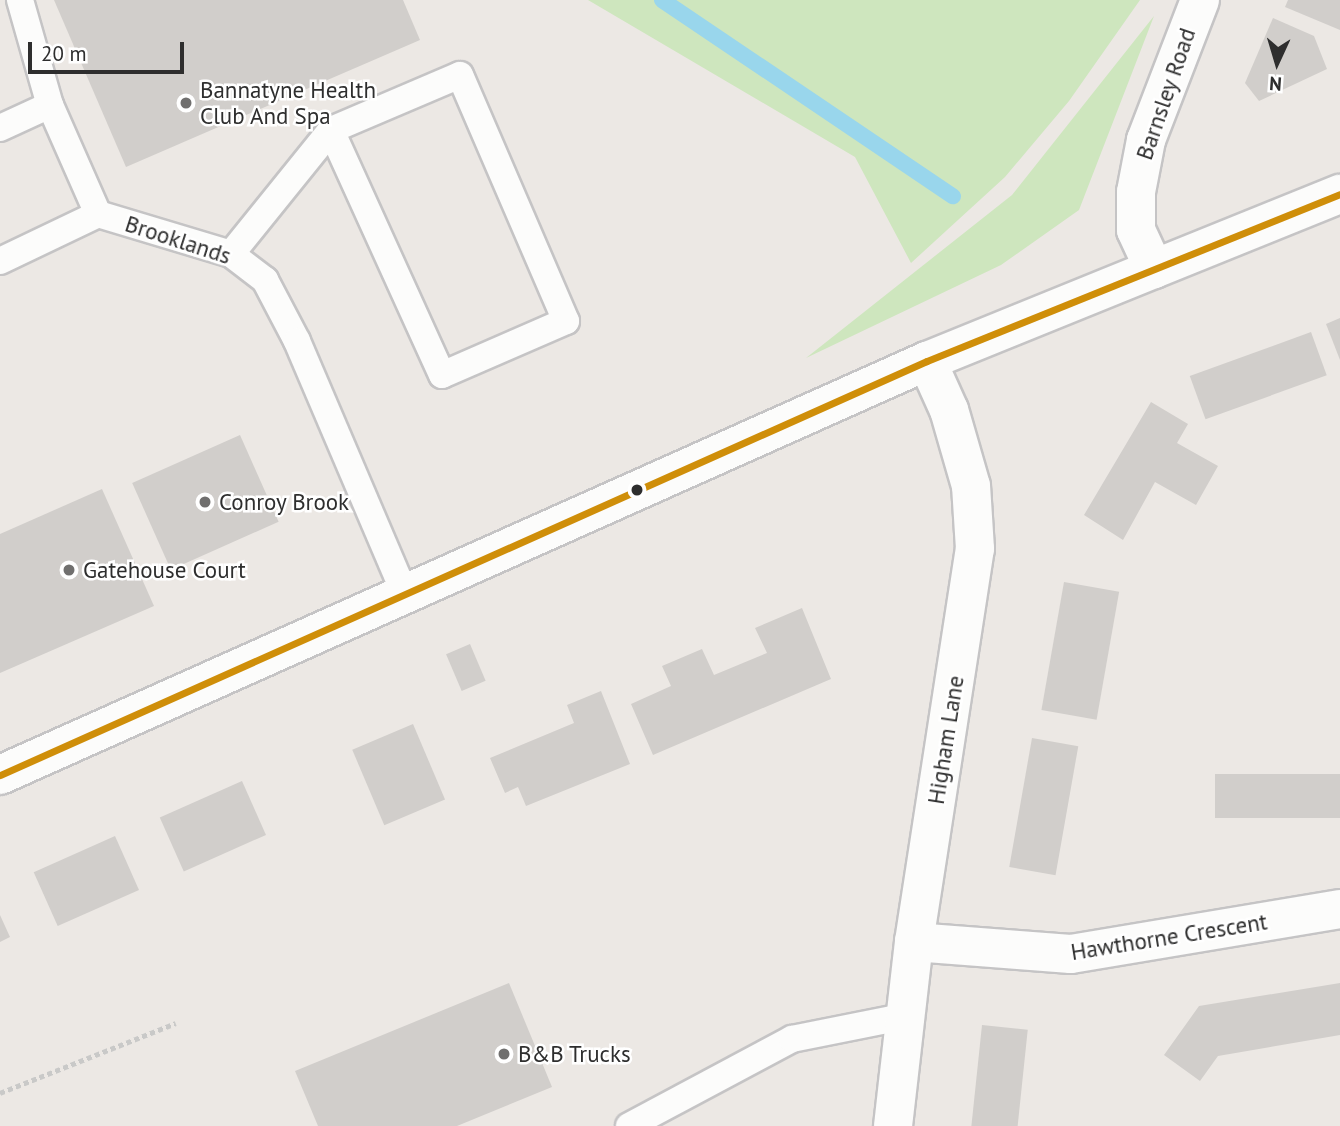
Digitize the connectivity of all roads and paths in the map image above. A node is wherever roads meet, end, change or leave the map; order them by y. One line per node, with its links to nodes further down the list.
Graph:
1 (20, 0): 3 (lane, Brooklands)
2 (1200, 0): 10 (main road, Barnsley Road)
3 (50, 105): 4 (lane); 7 (lane, Brooklands)
4 (0, 128)
5 (331, 130): 5 (lane); 8 (lane)
6 (1340, 194): 10 (main road)
7 (98, 214): 8 (lane, Brooklands); 9 (lane)
8 (231, 254): 12 (lane, Brooklands)
9 (0, 261)
10 (1154, 269): 11 (main road)
11 (927, 361): 12 (main road); 15 (main road, Higham Lane)
12 (404, 592): 13 (main road)
13 (0, 775)
14 (1340, 909): 15 (main road, Hawthorne Crescent)
15 (914, 942): 16 (main road, Higham Lane)
16 (907, 1016): 19 (lane); 20 (main road, Higham Lane)
17 (176, 1023): 18 (path)
18 (0, 1093)
19 (629, 1126)
20 (893, 1126)

